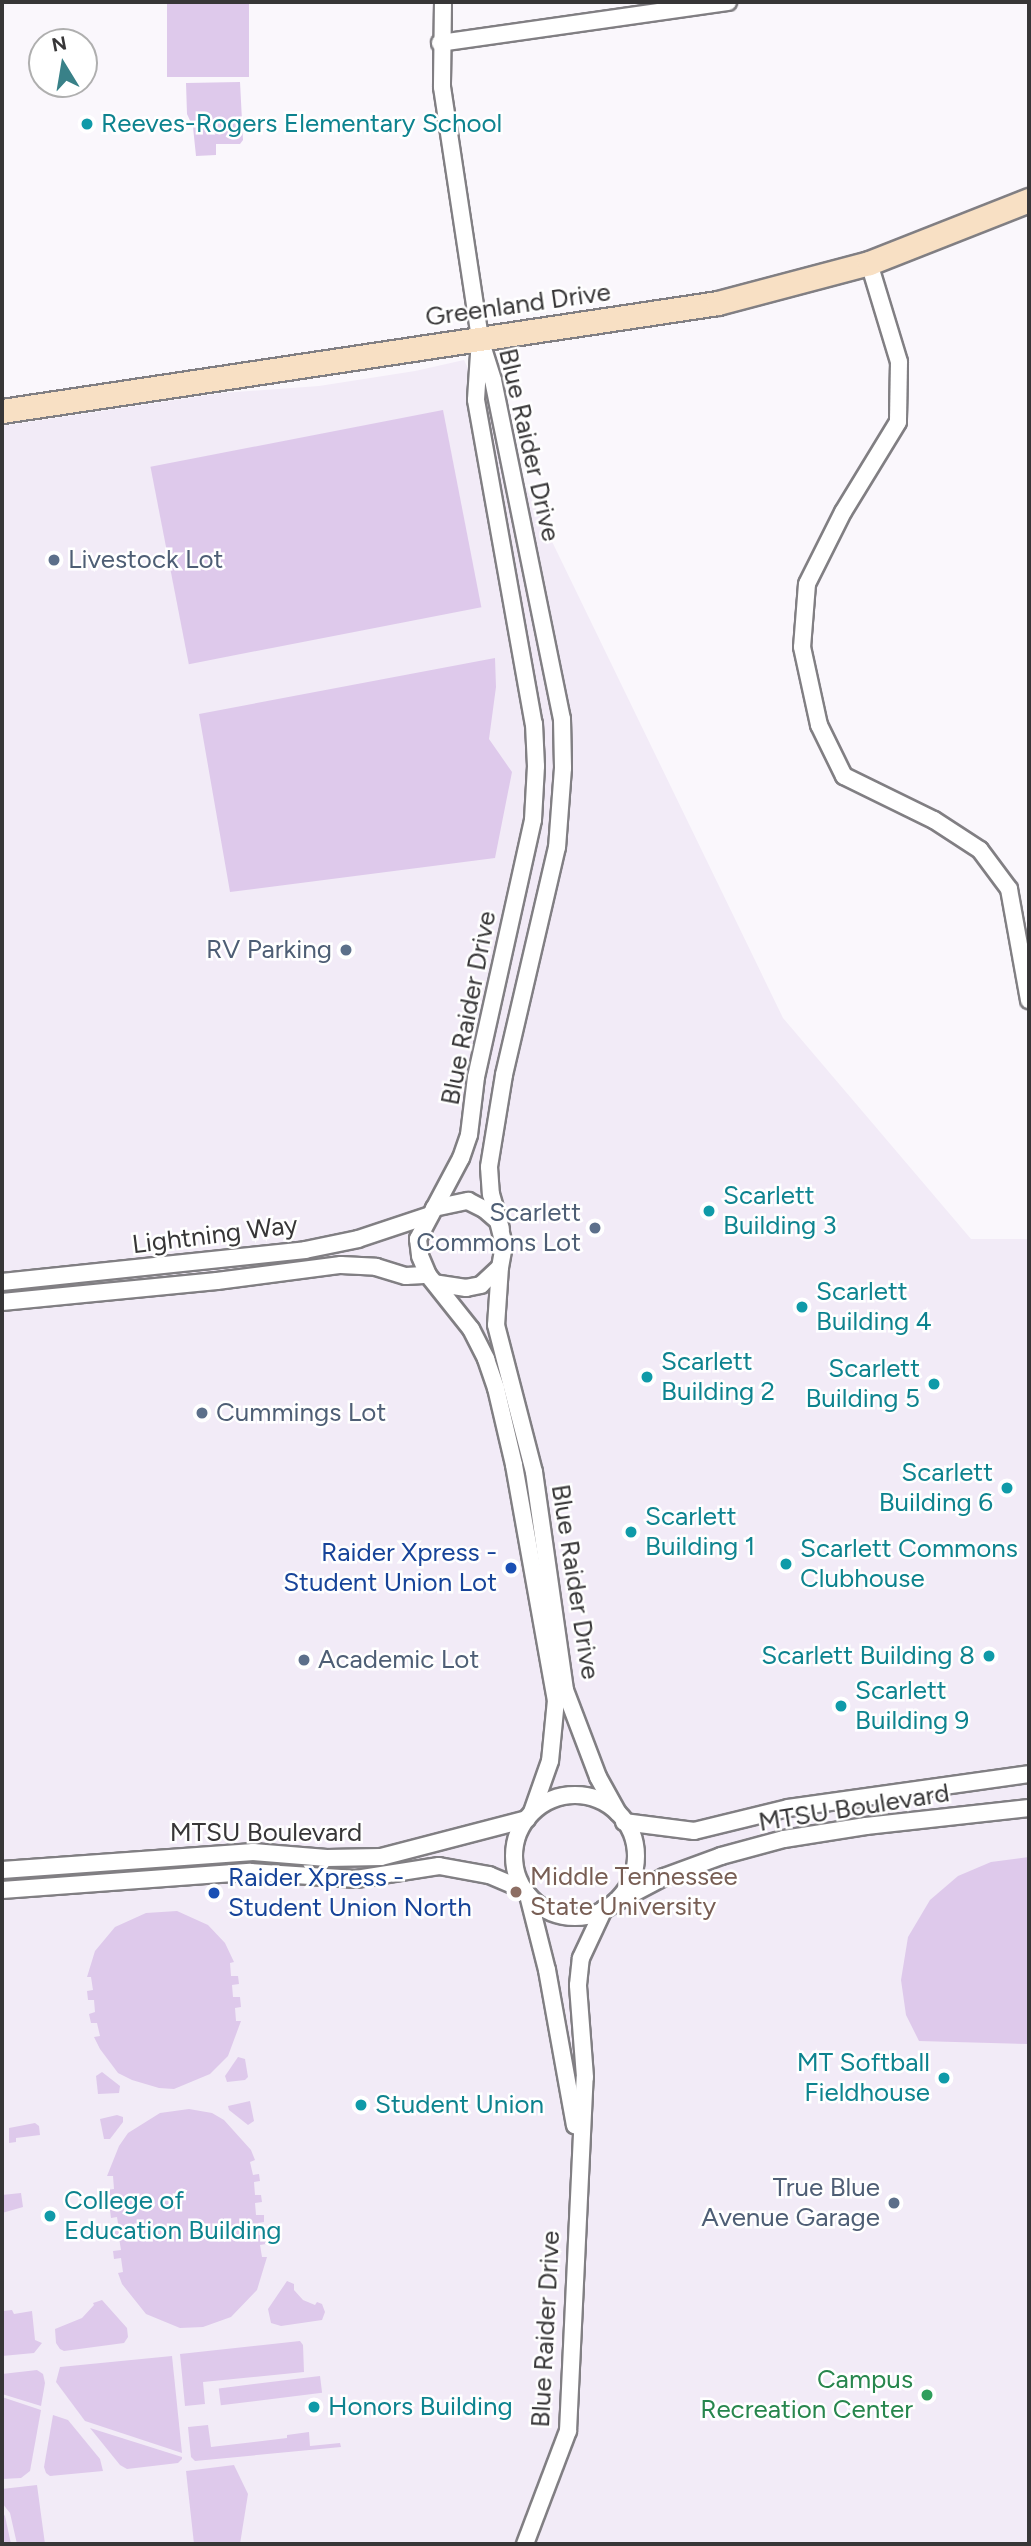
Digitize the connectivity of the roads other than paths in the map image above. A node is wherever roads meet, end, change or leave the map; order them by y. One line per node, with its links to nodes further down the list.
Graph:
1 (443, 2): 3 (street)
2 (728, 2): 3 (street)
3 (440, 43): 6 (street)
4 (1029, 200): 5 (street, Greenland Drive)
5 (869, 263): 6 (street, Greenland Drive); 8 (street)
6 (480, 339): 7 (street, Greenland Drive); 9 (street, Blue Raider Drive); 10 (street, Blue Raider Drive)
7 (2, 411)
8 (1029, 1000)
9 (432, 1211): 10 (street); 12 (street); 13 (street, Lightning Way)
10 (502, 1229): 11 (street)
11 (500, 1267): 12 (street); 18 (street, Blue Raider Drive)
12 (432, 1279): 14 (street, Lightning Way); 17 (street, Blue Raider Drive)
13 (2, 1282)
14 (2, 1302)
15 (1029, 1774): 18 (street, MTSU Boulevard)
16 (1029, 1808): 22 (street, MTSU Boulevard)
17 (529, 1816): 18 (street); 19 (street, MTSU Boulevard); 21 (street)
18 (621, 1818): 22 (street)
19 (2, 1871)
20 (2, 1890): 21 (street, MTSU Boulevard)
21 (526, 1893): 22 (street); 23 (street, Blue Raider Drive)
22 (608, 1907): 23 (street, Blue Raider Drive)
23 (579, 2151): 24 (street, Blue Raider Drive)
24 (525, 2544)

